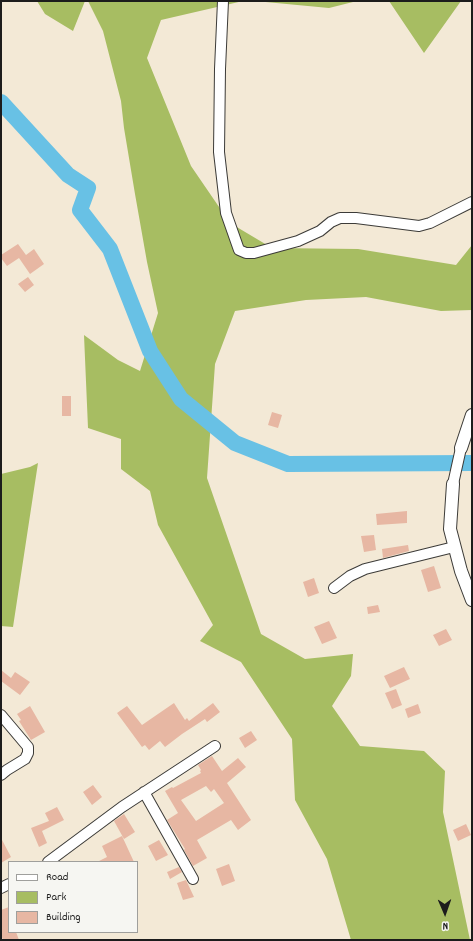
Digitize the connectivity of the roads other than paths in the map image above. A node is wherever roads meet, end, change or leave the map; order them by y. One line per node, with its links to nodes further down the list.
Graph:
1 (223, 1): 2 (street)
2 (472, 202)
3 (472, 415): 4 (street)
4 (461, 448): 5 (street)
5 (453, 484): 6 (street)
6 (454, 547): 7 (street); 8 (street)
7 (334, 588)
8 (472, 600)
9 (1, 715): 11 (street)
10 (215, 746): 12 (street)
11 (1, 775)
12 (144, 792): 13 (street); 14 (street)
13 (49, 861)
14 (193, 878)

